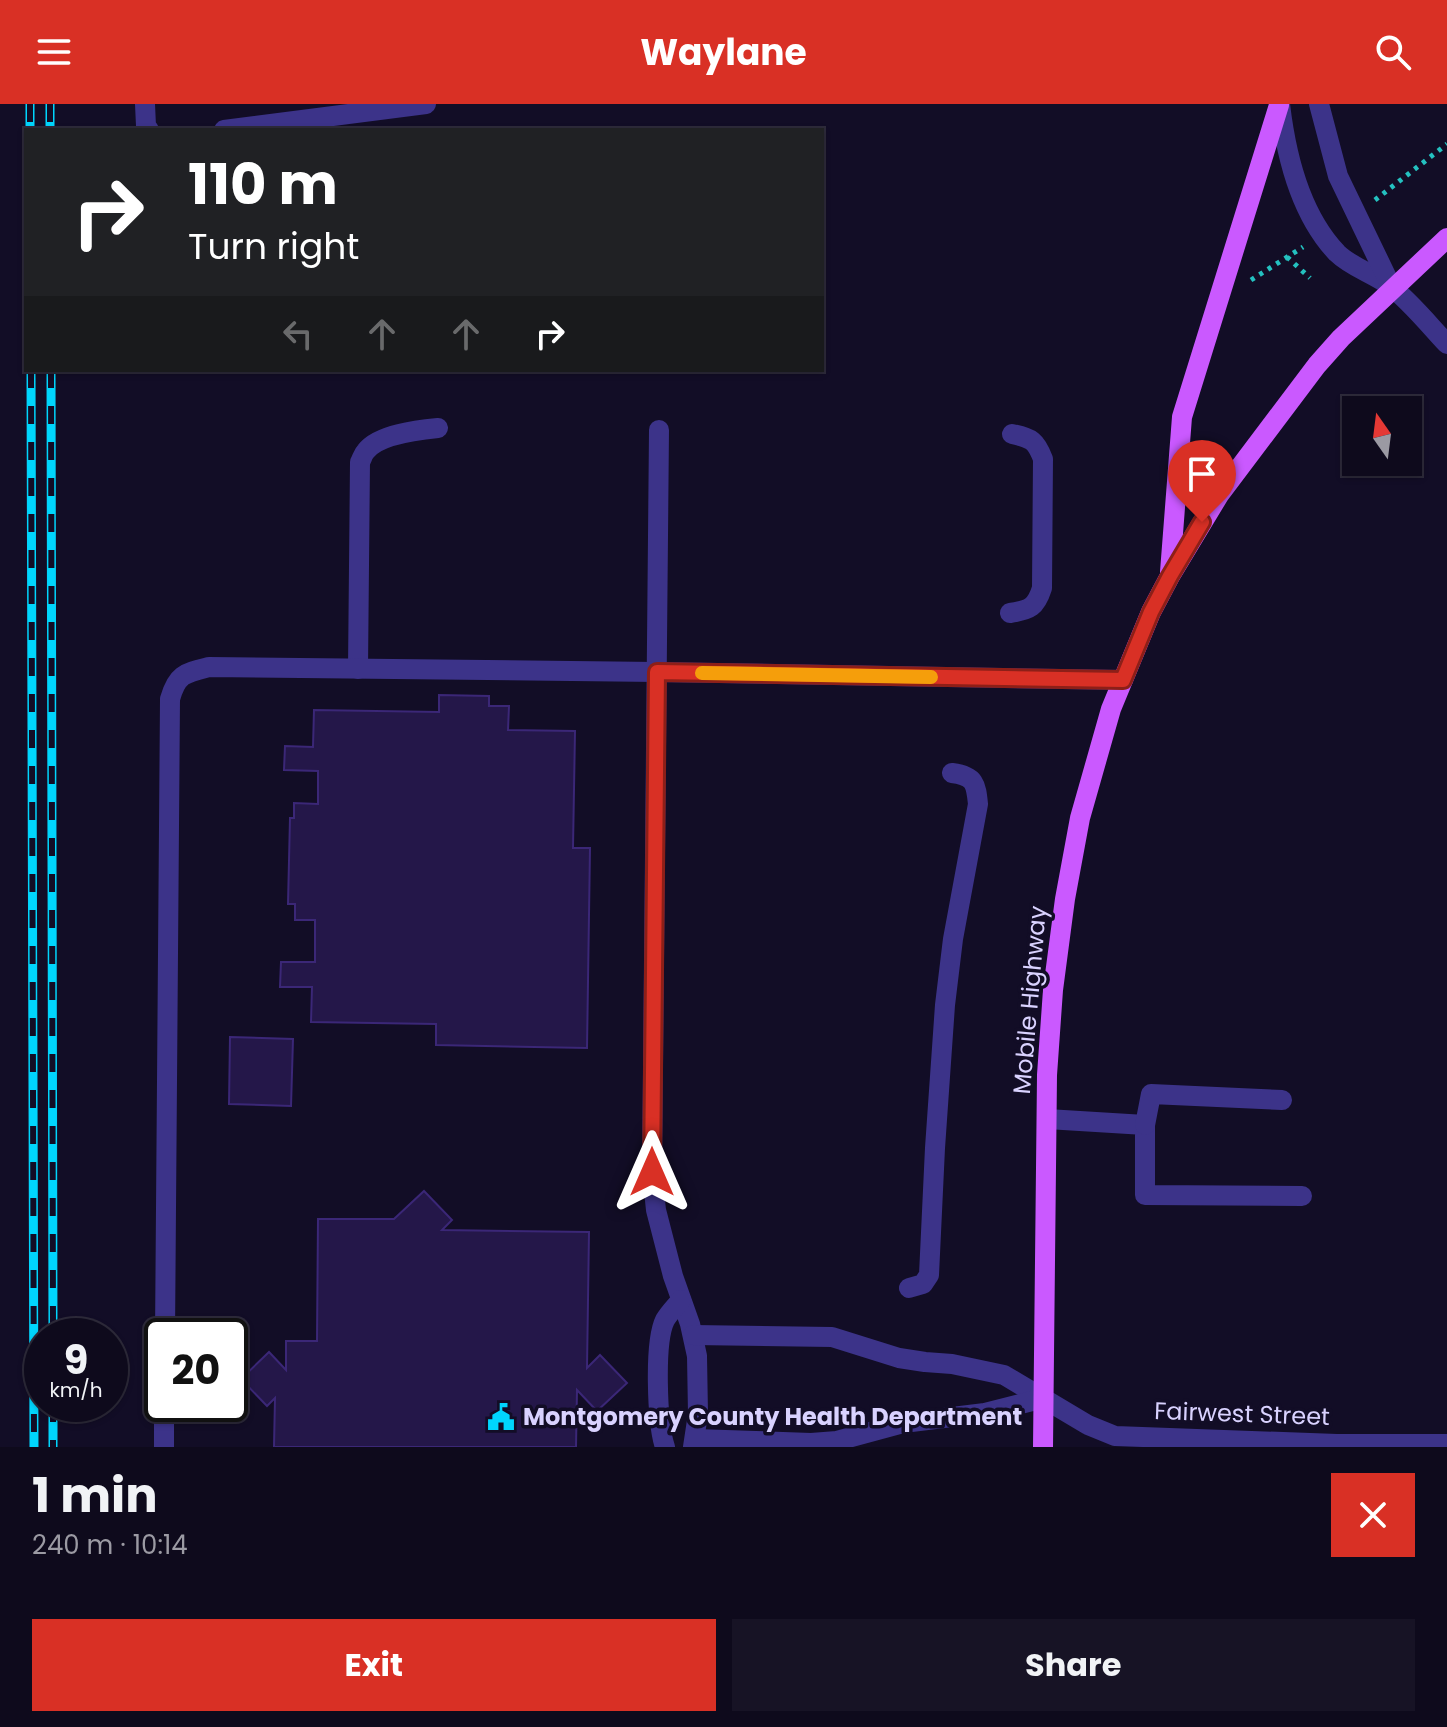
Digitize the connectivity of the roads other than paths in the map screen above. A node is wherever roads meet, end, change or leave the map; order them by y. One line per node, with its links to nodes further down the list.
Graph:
1 (145, 104): 5 (street)
2 (426, 104): 6 (street)
3 (1280, 104): 8 (street); 13 (main road)
4 (1319, 104): 8 (street)
5 (148, 128)
6 (240, 128)
7 (1447, 238): 8 (main road, Mobile Highway)
8 (1392, 288): 9 (street); 13 (main road, Mobile Highway)
9 (1447, 344)
10 (438, 428): 15 (street)
11 (659, 430): 16 (street)
12 (1012, 434): 14 (street)
13 (1170, 576): 17 (main road, Mobile Highway)
14 (1010, 613)
15 (358, 669): 16 (street); 25 (street)
16 (657, 672): 17 (street); 24 (street)
17 (1123, 680): 20 (main road, Mobile Highway)
18 (952, 773): 23 (street)
19 (1282, 1100): 21 (street)
20 (1047, 1119): 21 (street); 27 (main road, Mobile Highway)
21 (1145, 1125): 22 (street)
22 (1302, 1196)
23 (909, 1288)
24 (681, 1300): 26 (street); 32 (street)
25 (165, 1318)
26 (693, 1335): 27 (street, Fairwest Street); 29 (street)
27 (1044, 1398): 29 (street); 30 (street, Fairwest Street); 33 (main road, Mobile Highway)
28 (164, 1422): 31 (street)
29 (694, 1443)
30 (1447, 1444)
31 (164, 1447)
32 (665, 1447)
33 (1043, 1447)

